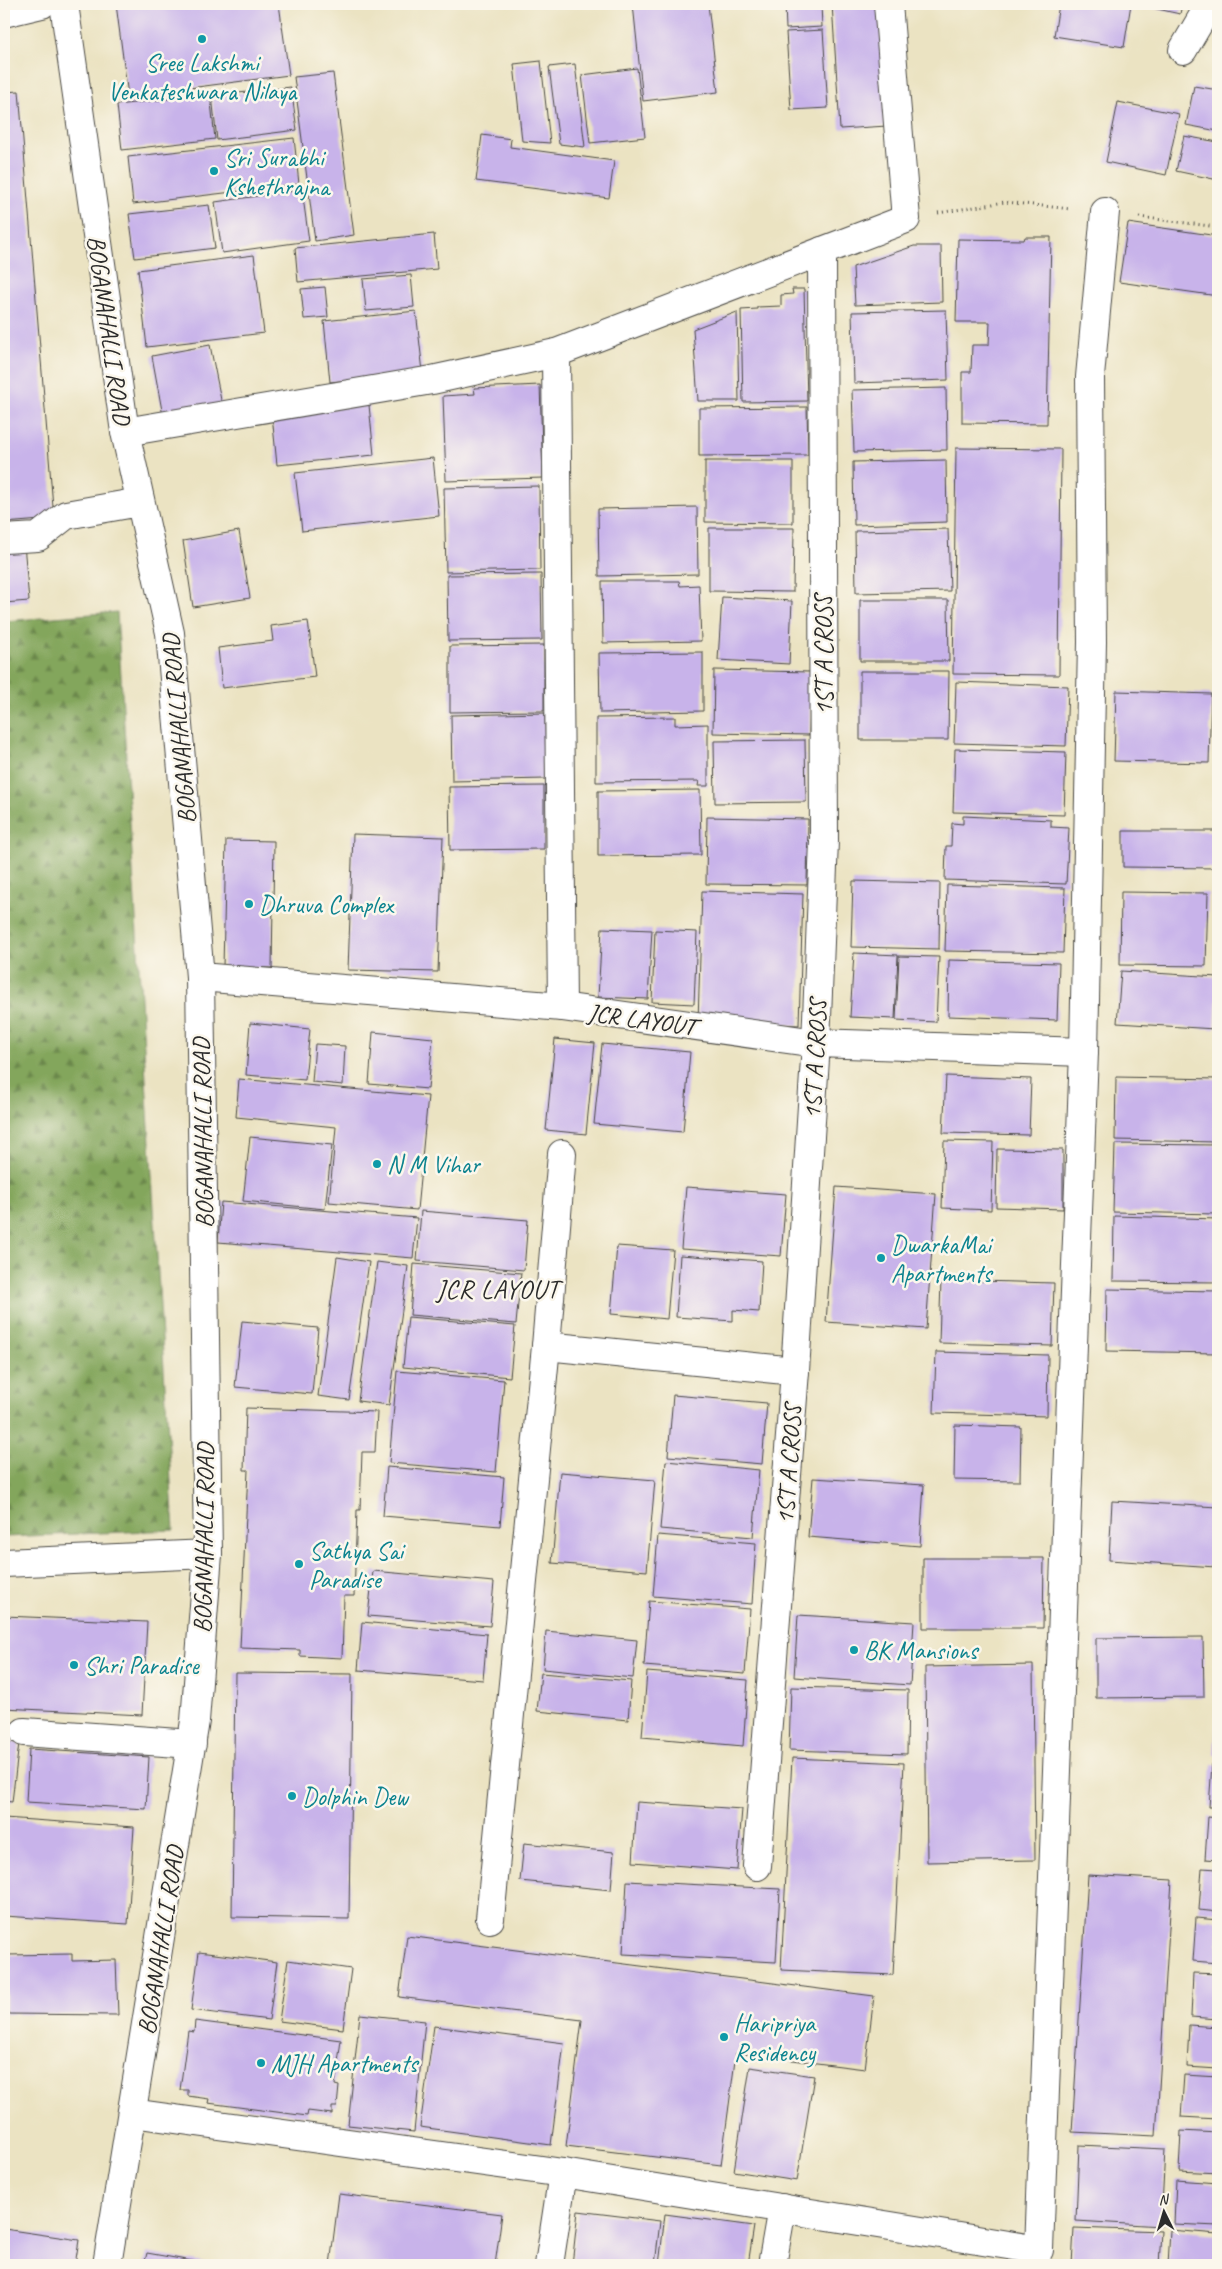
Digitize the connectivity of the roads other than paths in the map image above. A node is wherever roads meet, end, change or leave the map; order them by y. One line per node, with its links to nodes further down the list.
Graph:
1 (42, 4): 5 (street)
2 (64, 4): 10 (street, BOGANAHALLI ROAD)
3 (888, 4): 8 (street)
4 (1210, 4): 6 (street)
5 (4, 13)
6 (1183, 50)
7 (1105, 212): 16 (street)
8 (822, 251): 9 (street); 15 (street, 1ST A CROSS)
9 (556, 353): 10 (street); 14 (street)
10 (125, 432): 11 (street, BOGANAHALLI ROAD)
11 (140, 502): 12 (street); 13 (street, BOGANAHALLI ROAD)
12 (4, 539)
13 (200, 977): 14 (street, JCR LAYOUT); 20 (street, BOGANAHALLI ROAD)
14 (562, 1008): 15 (street, JCR LAYOUT)
15 (816, 1043): 16 (street, JCR LAYOUT); 19 (street, 1ST A CROSS)
16 (1084, 1052): 29 (street)
17 (562, 1154): 18 (street)
18 (546, 1346): 19 (street); 25 (street)
19 (795, 1371): 24 (street, 1ST A CROSS)
20 (208, 1554): 21 (street); 23 (street, BOGANAHALLI ROAD)
21 (4, 1563)
22 (24, 1732): 23 (street)
23 (192, 1744): 26 (street, BOGANAHALLI ROAD)
24 (757, 1866)
25 (490, 1919)
26 (132, 2113): 27 (street); 30 (street, BOGANAHALLI ROAD)
27 (563, 2173): 28 (street); 31 (street)
28 (782, 2208): 29 (street); 32 (street)
29 (1039, 2257)
30 (107, 2265)
31 (549, 2265)
32 (772, 2265)

